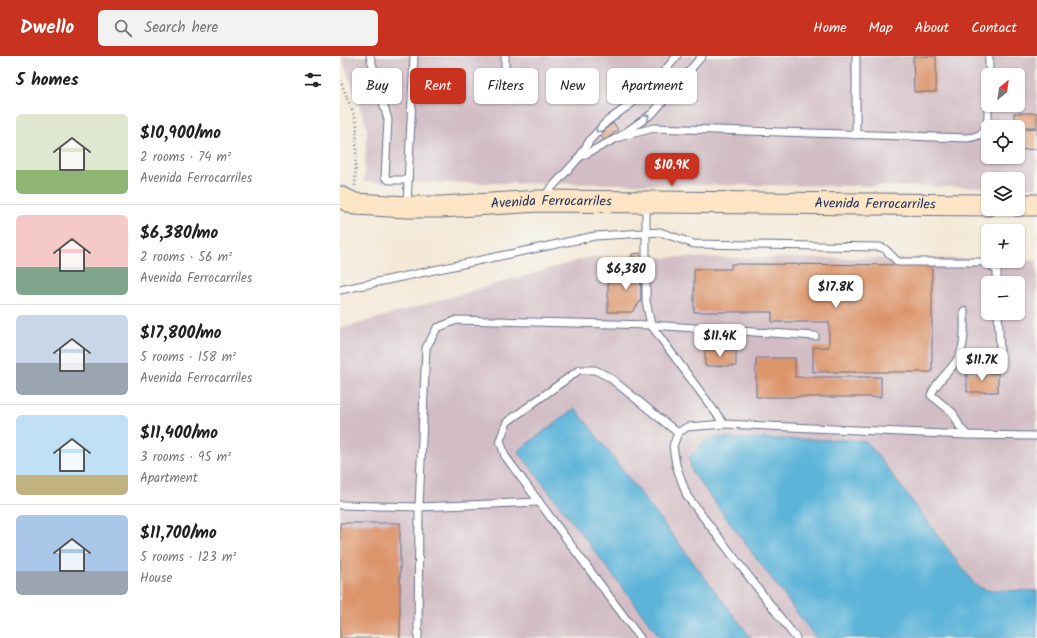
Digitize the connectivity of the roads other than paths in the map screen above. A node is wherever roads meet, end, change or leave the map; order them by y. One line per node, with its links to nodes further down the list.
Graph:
1 (370, 56): 14 (lane)
2 (414, 56): 14 (lane)
3 (505, 56): 8 (lane)
4 (677, 56): 13 (lane, one-way to 13)
5 (702, 56): 12 (lane, one-way to 5)
6 (856, 56): 11 (lane)
7 (989, 56): 9 (lane)
8 (505, 68)
9 (989, 68)
10 (988, 112): 11 (lane)
11 (856, 135): 12 (lane)
12 (619, 137): 13 (lane)
13 (578, 158): 16 (lane)
14 (408, 180): 21 (lane)
15 (347, 201): 21 (main road, Avenida Ferrocarriles)
16 (539, 201): 17 (main road, Avenida Ferrocarriles); 21 (main road, Avenida Ferrocarriles)
17 (646, 203): 18 (main road, Avenida Ferrocarriles); 22 (lane)
18 (981, 205)
19 (1025, 205): 20 (main road)
20 (1037, 205)
21 (406, 207)
22 (646, 232): 23 (lane); 24 (lane); 27 (lane)
23 (997, 276)
24 (340, 290)
25 (964, 311): 32 (lane)
26 (998, 320): 29 (lane)
27 (651, 325): 28 (lane); 30 (lane); 36 (lane)
28 (815, 336)
29 (1000, 350)
30 (724, 424): 31 (lane); 32 (lane)
31 (678, 433): 34 (lane); 39 (lane)
32 (968, 435): 33 (lane)
33 (1037, 436)
34 (539, 502): 36 (lane); 38 (lane)
35 (340, 506): 36 (lane)
36 (419, 507): 37 (lane)
37 (418, 638)
38 (640, 638)
39 (796, 638)

